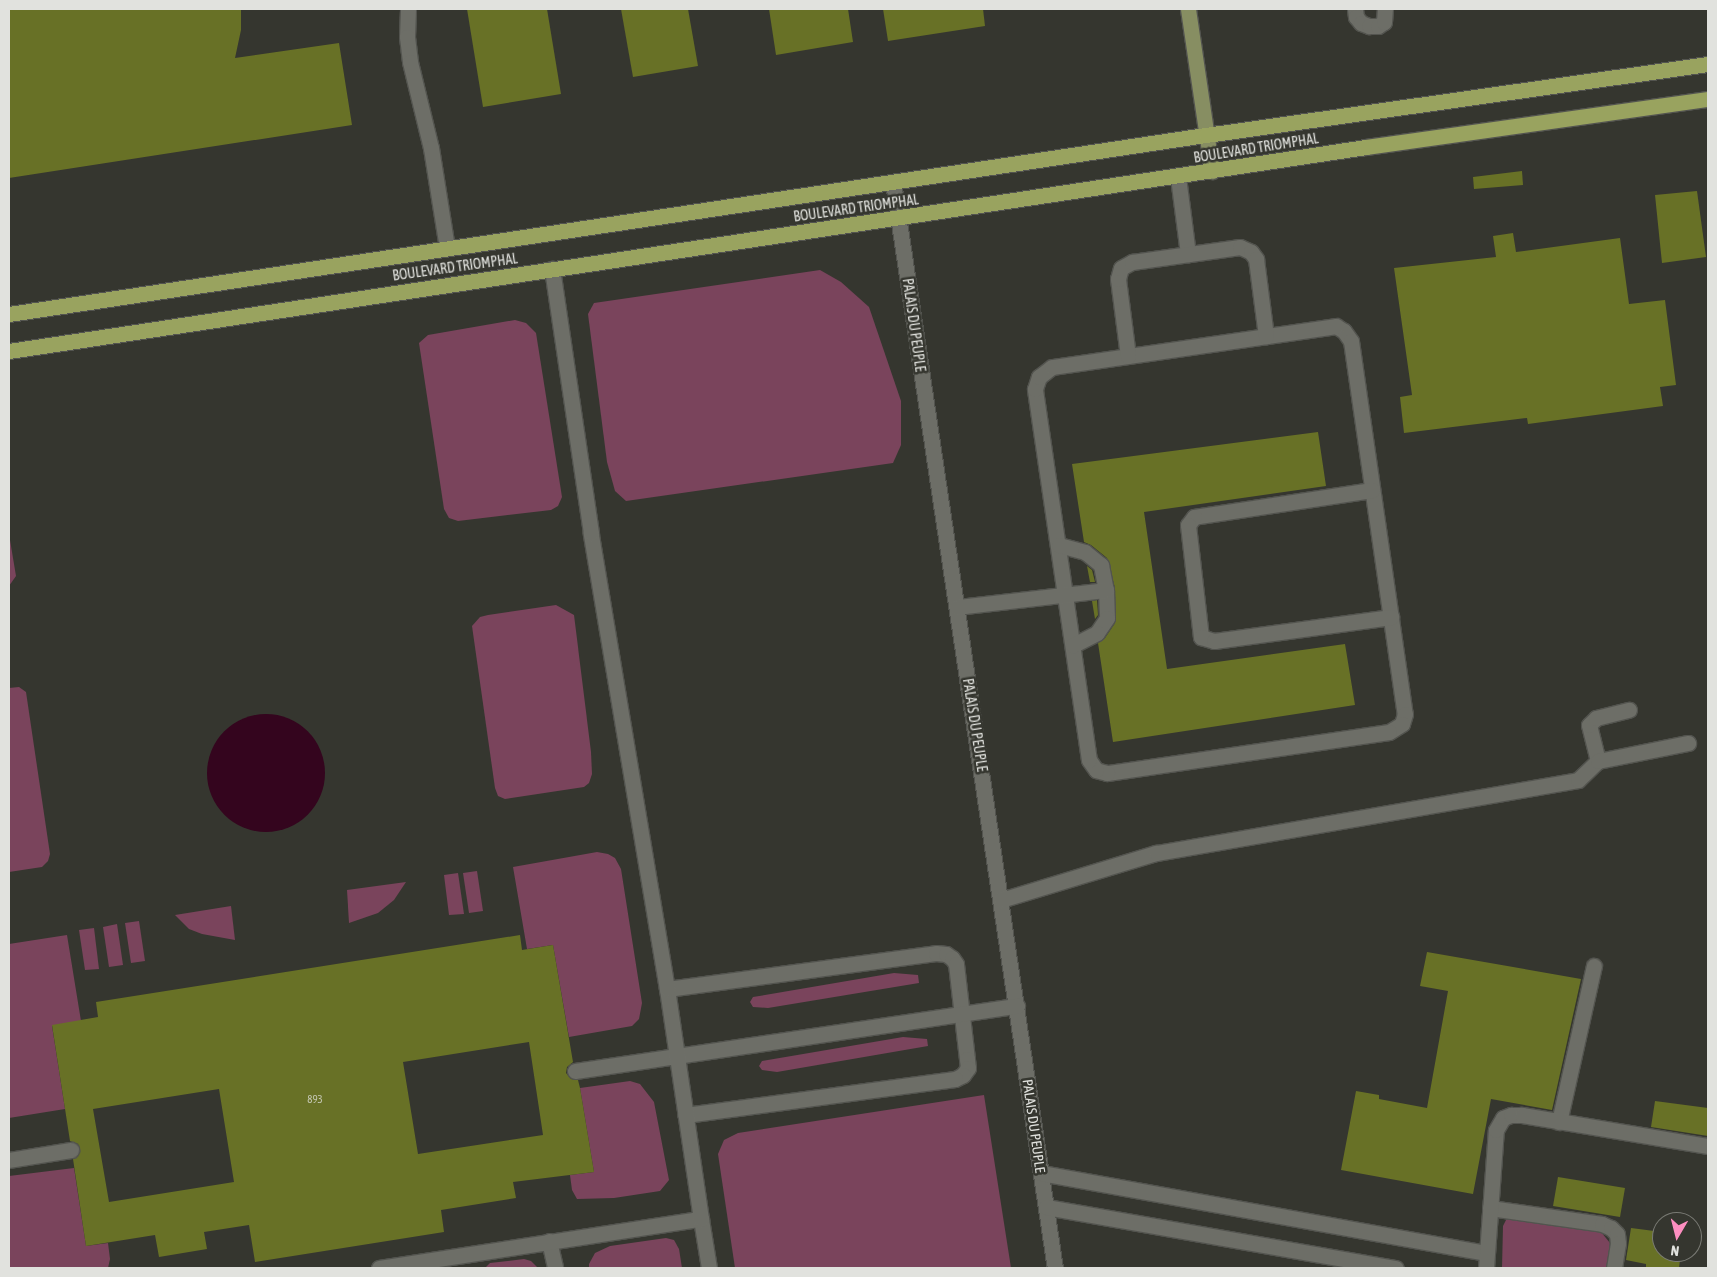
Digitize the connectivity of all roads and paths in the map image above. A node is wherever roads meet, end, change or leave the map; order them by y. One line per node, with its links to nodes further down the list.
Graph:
1 (408, 9): 12 (street)
2 (1188, 9): 7 (main road)
3 (1352, 9): 4 (street)
4 (1386, 9)
5 (1708, 64): 7 (highway, BOULEVARD TRIOMPHAL)
6 (1708, 99): 8 (highway, BOULEVARD TRIOMPHAL)
7 (1206, 135): 8 (main road); 10 (highway, BOULEVARD TRIOMPHAL)
8 (1212, 171): 9 (highway, BOULEVARD TRIOMPHAL)
9 (1178, 177): 11 (highway, BOULEVARD TRIOMPHAL); 13 (street)
10 (893, 182): 11 (street, PALAIS DU PEUPLE); 12 (highway, BOULEVARD TRIOMPHAL)
11 (900, 218): 14 (highway, BOULEVARD TRIOMPHAL); 23 (street, PALAIS DU PEUPLE)
12 (446, 248): 15 (highway, BOULEVARD TRIOMPHAL)
13 (1188, 254): 16 (street); 18 (street)
14 (552, 269): 17 (highway, BOULEVARD TRIOMPHAL); 31 (street)
15 (9, 314)
16 (1266, 336): 18 (street); 19 (street)
17 (9, 351)
18 (1128, 356): 20 (street)
19 (1372, 490): 24 (street); 24 (street)
20 (1059, 545): 21 (street); 22 (street)
21 (1106, 590): 22 (street); 25 (street)
22 (1065, 595): 23 (street); 25 (street)
23 (957, 607): 29 (street, PALAIS DU PEUPLE)
24 (1391, 617): 25 (street)
25 (1073, 645)
26 (1629, 710): 28 (street)
27 (1688, 743): 28 (street)
28 (1598, 761): 29 (street)
29 (1001, 900): 32 (street, PALAIS DU PEUPLE)
30 (1594, 966): 37 (street)
31 (667, 989): 33 (street); 34 (street)
32 (1017, 1006): 33 (street); 41 (street, PALAIS DU PEUPLE)
33 (962, 1015): 34 (street); 36 (street)
34 (677, 1056): 35 (street); 36 (street)
35 (575, 1071)
36 (685, 1115): 44 (street)
37 (1559, 1122): 38 (street); 43 (street)
38 (1708, 1146)
39 (71, 1150): 40 (street)
40 (9, 1160)
41 (1041, 1173): 42 (street, PALAIS DU PEUPLE); 46 (street)
42 (1046, 1207): 51 (street, PALAIS DU PEUPLE); 52 (street)
43 (1490, 1208): 46 (street); 54 (street)
44 (701, 1219): 45 (street); 50 (street)
45 (550, 1241): 47 (street); 49 (street)
46 (1487, 1253): 53 (street)
47 (447, 1263): 48 (street)
48 (379, 1268)
49 (555, 1268)
50 (709, 1268)
51 (1055, 1268)
52 (1396, 1268)
53 (1486, 1268)
54 (1614, 1268)

